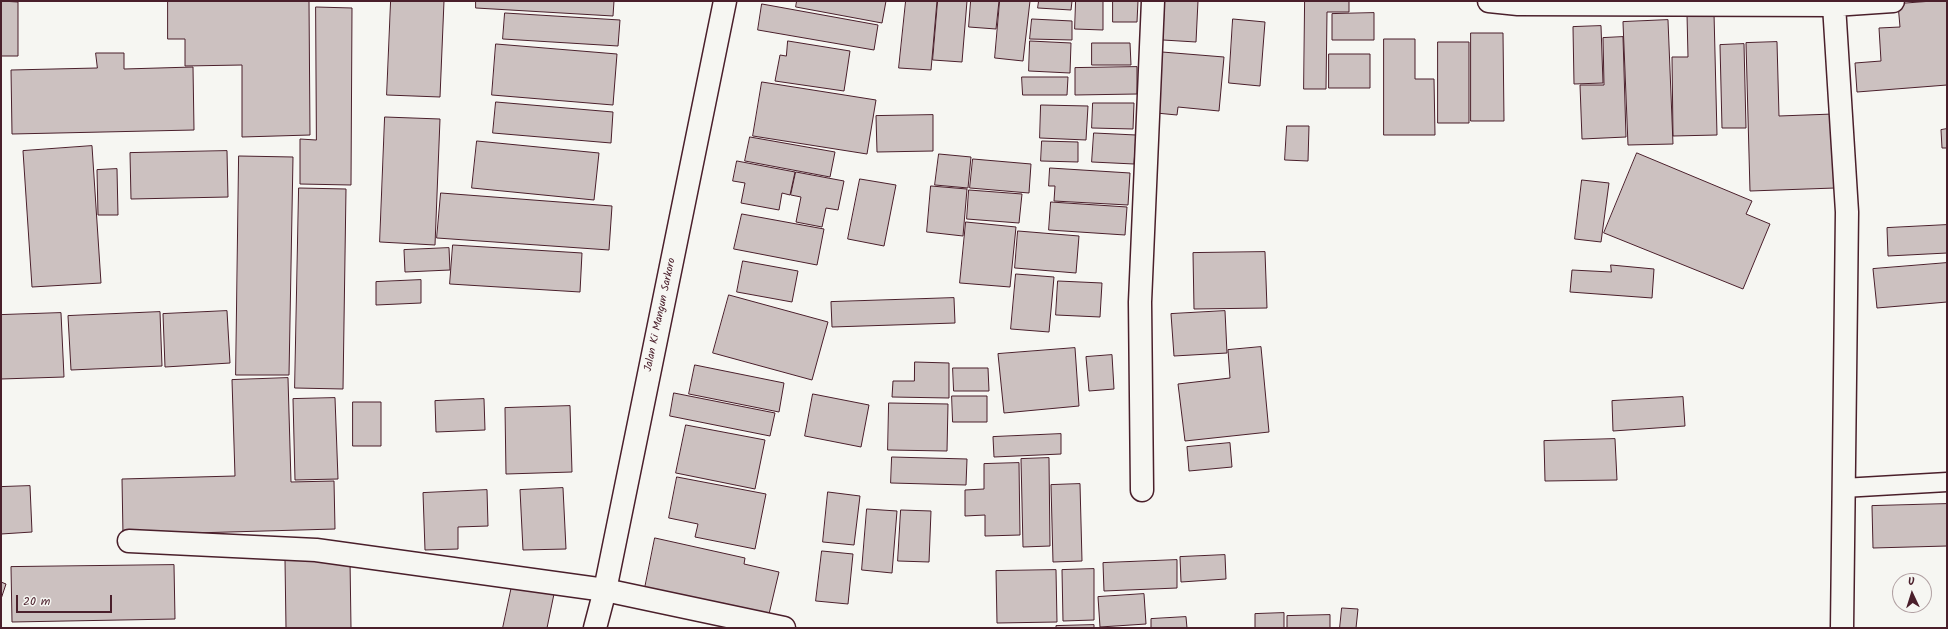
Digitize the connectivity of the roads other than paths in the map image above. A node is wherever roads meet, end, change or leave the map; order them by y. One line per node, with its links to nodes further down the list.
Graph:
1 (725, 1): 11 (street, Jalan Ki Mangun Sarkoro)
2 (1153, 1): 9 (street)
3 (1489, 1): 4 (street)
4 (1493, 1): 6 (street)
5 (1894, 1): 6 (street)
6 (1834, 3): 8 (street)
7 (1947, 482): 8 (lane)
8 (1843, 488): 14 (street)
9 (1142, 490)
10 (129, 541): 11 (street)
11 (605, 590): 12 (street, Jalan Ki Mangun Sarkoro); 13 (street)
12 (595, 628)
13 (784, 628)
14 (1842, 628)

